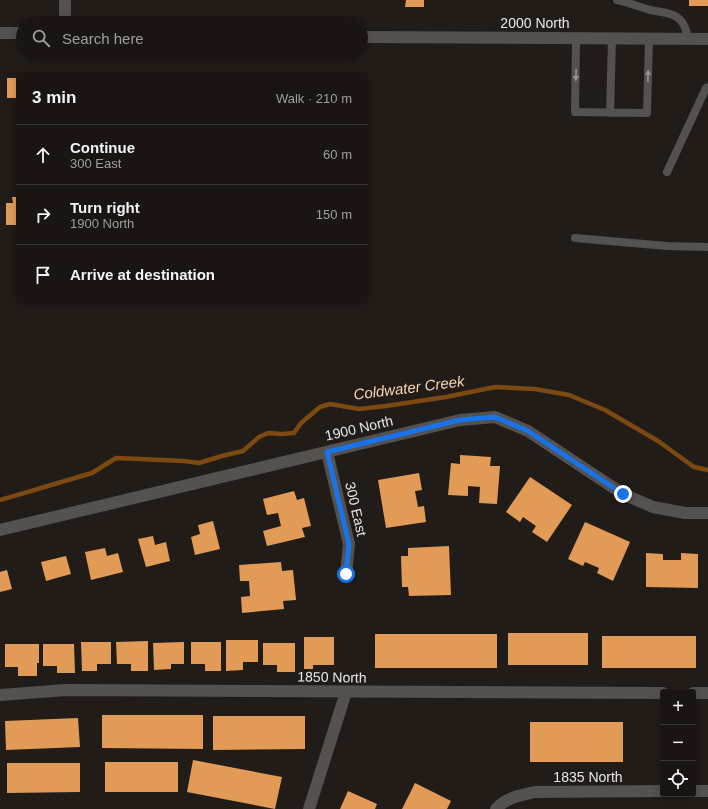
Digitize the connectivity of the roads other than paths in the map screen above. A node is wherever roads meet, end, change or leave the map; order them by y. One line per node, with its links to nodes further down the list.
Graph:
1 (65, 0): 3 (street)
2 (617, 0): 10 (lane)
3 (65, 16)
4 (0, 33): 5 (street)
5 (16, 33)
6 (368, 37): 7 (street, 2000 North)
7 (576, 38): 8 (street, 2000 North); 13 (lane, one-way to 13)
8 (612, 39): 9 (street, 2000 North); 13 (lane)
9 (649, 39): 10 (street, 2000 North); 13 (lane, one-way to 9)
10 (688, 39): 11 (street, 2000 North)
11 (708, 39)
12 (708, 87): 14 (lane)
13 (610, 113)
14 (667, 172)
15 (575, 238): 16 (lane)
16 (708, 247)
17 (327, 452): 18 (street, 1900 North); 19 (street, 1900 North); 20 (street, 300 East)
18 (708, 513)
19 (0, 530)
20 (346, 574)
21 (346, 692): 22 (street, 1850 North); 25 (street, 1850 North); 29 (street)
22 (660, 693)
23 (696, 693): 24 (street)
24 (708, 693)
25 (0, 695)
26 (660, 791): 30 (street, 1835 North)
27 (696, 791): 28 (street)
28 (708, 791)
29 (309, 809)
30 (496, 809)

